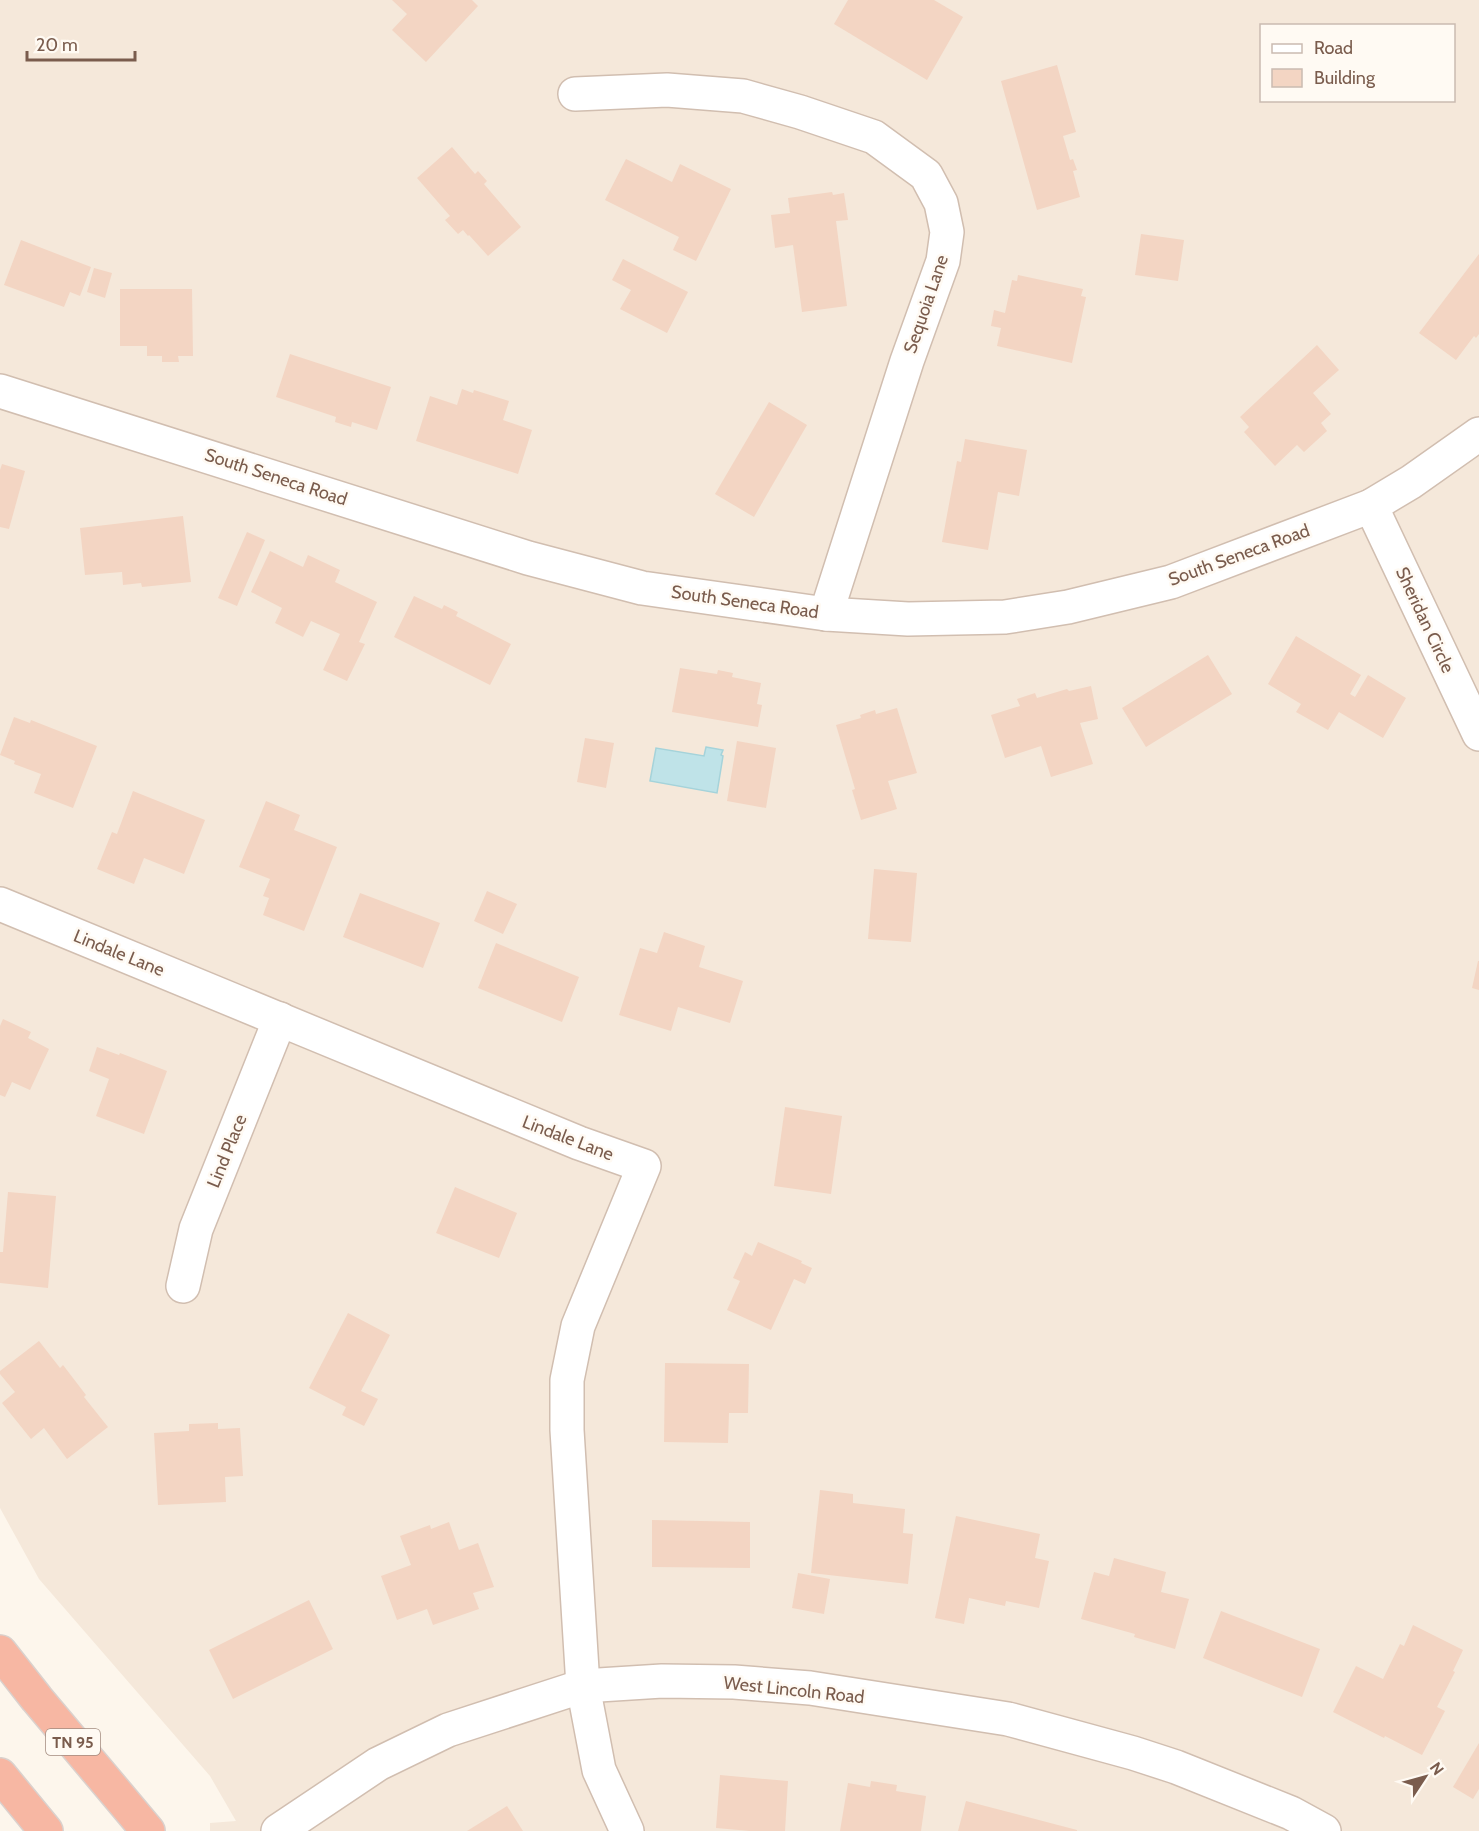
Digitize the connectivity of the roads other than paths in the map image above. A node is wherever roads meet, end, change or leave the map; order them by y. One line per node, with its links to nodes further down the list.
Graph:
1 (576, 94): 5 (street, Sequoia Lane)
2 (0, 391): 5 (street, South Seneca Road)
3 (1479, 434): 4 (street, South Seneca Road)
4 (1371, 506): 5 (street, South Seneca Road); 6 (street, Sheridan Circle)
5 (826, 614)
6 (1479, 734)
7 (0, 903): 8 (street, Lindale Lane)
8 (280, 1019): 9 (street, Lind Place); 11 (street, Lindale Lane)
9 (183, 1286)
10 (0, 1652): 14 (highway, TN 95)
11 (584, 1686): 15 (street, West Lincoln Road); 16 (street); 17 (street, West Lincoln Road)
12 (0, 1775): 13 (highway)
13 (46, 1831)
14 (148, 1831)
15 (278, 1831)
16 (627, 1831)
17 (1324, 1831)

